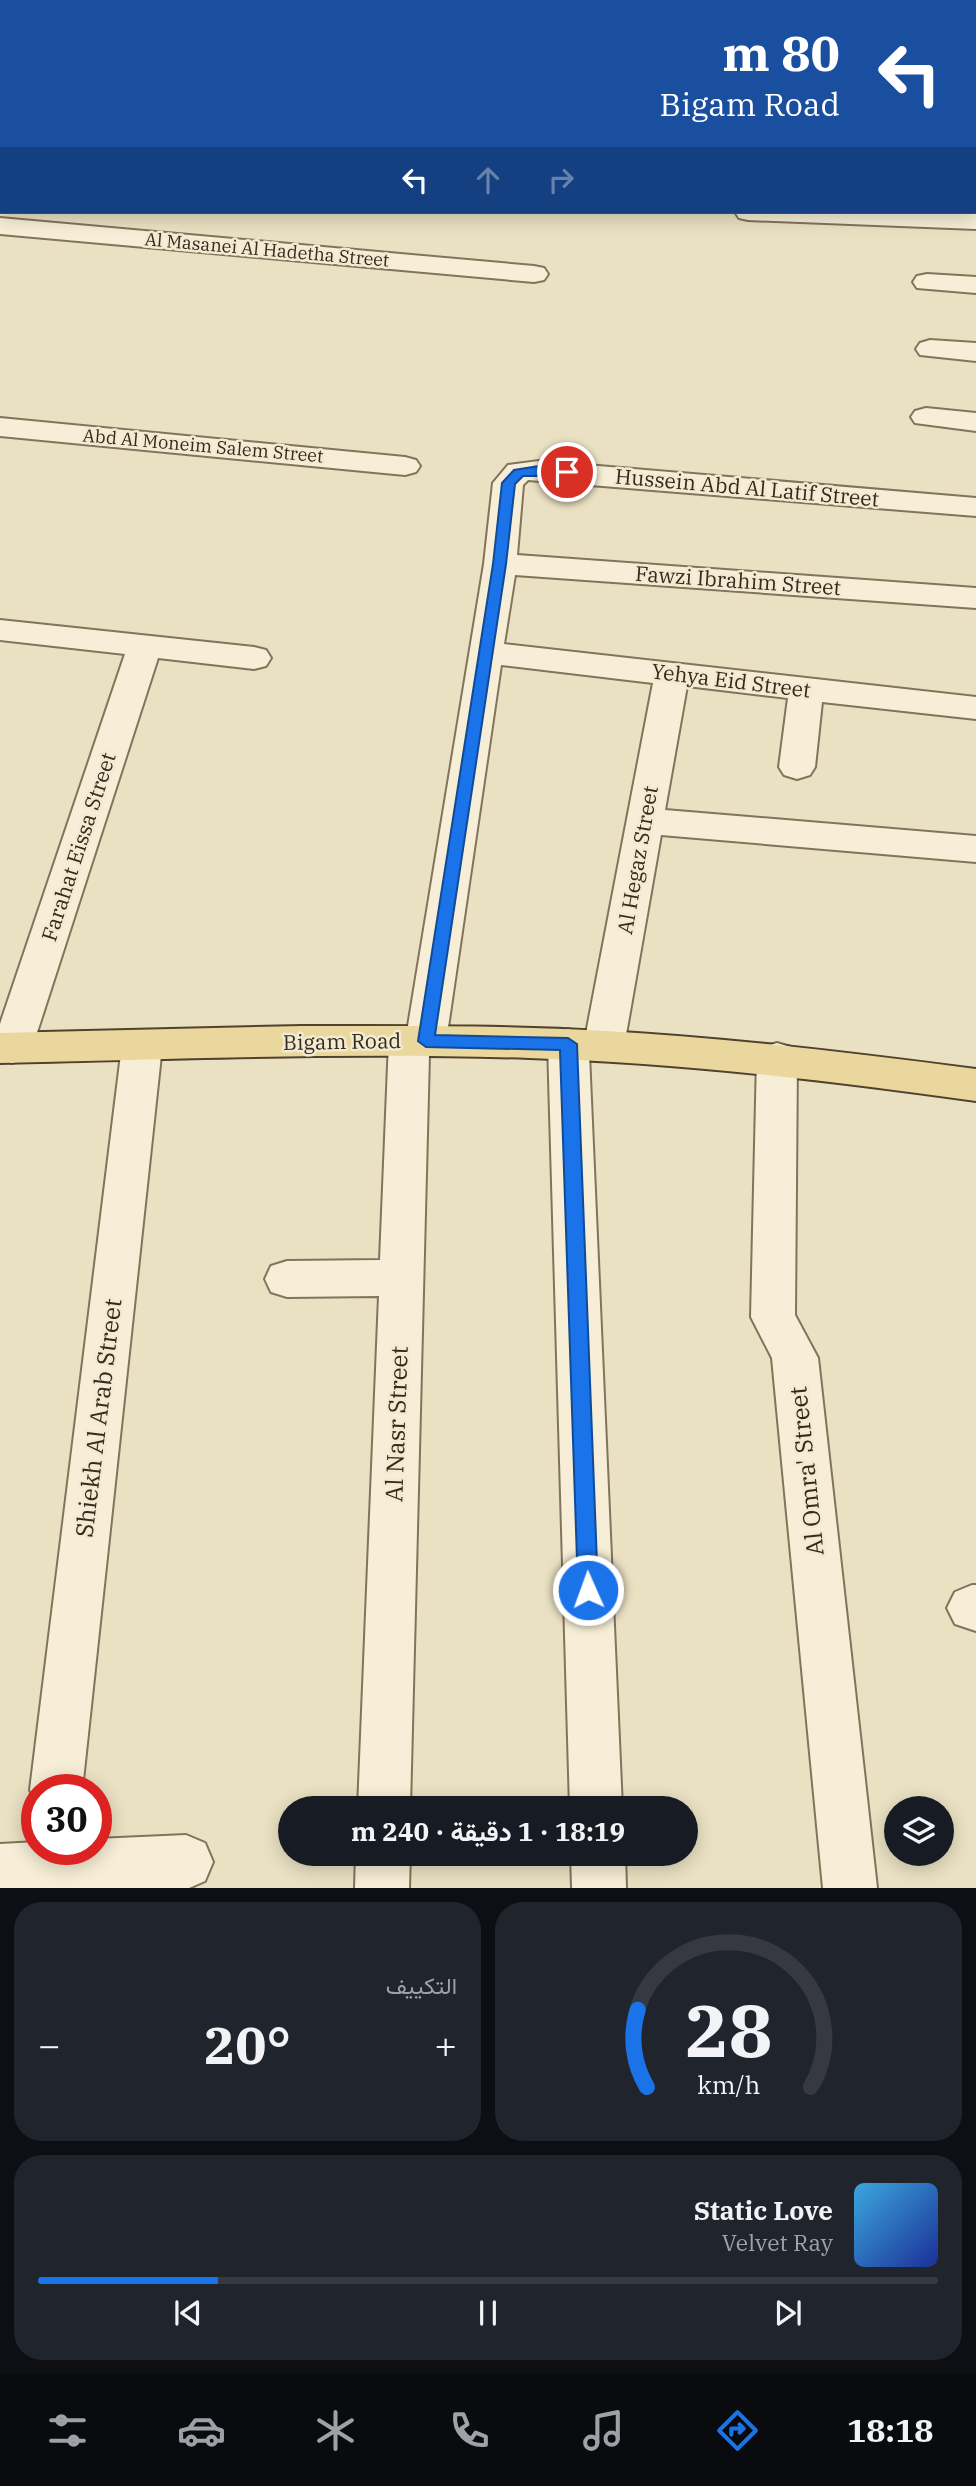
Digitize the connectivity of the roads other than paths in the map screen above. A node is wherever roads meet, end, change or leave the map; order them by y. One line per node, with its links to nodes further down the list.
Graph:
1 (799, 214): 2 (street)
2 (976, 221)
3 (8, 222): 4 (street, Al Masanei Al Hadetha Street)
4 (534, 274)
5 (927, 282): 6 (street)
6 (976, 285)
7 (930, 349): 8 (street)
8 (976, 352)
9 (926, 417): 10 (street)
10 (976, 422)
11 (0, 427): 12 (street, Abd Al Moneim Salem Street)
12 (405, 466)
13 (519, 472): 14 (street, Hussein Abd Al Latif Street); 15 (street, Al Nasr Street)
14 (976, 507)
15 (500, 564): 16 (street, Fawzi Ibrahim Street); 19 (street, Al Nasr Street)
16 (976, 598)
17 (0, 630): 18 (street)
18 (145, 646): 20 (street); 30 (street, Farahat Eissa Street)
19 (486, 653): 21 (street, Yehya Eid Street); 27 (street, Al Nasr Street)
20 (254, 658)
21 (671, 674): 22 (street, Yehya Eid Street); 25 (street, Al Hegaz Street)
22 (806, 690): 23 (street, Yehya Eid Street); 24 (street)
23 (976, 708)
24 (797, 766)
25 (645, 821): 26 (street); 28 (street, Al Hegaz Street)
26 (976, 849)
27 (418, 1041): 28 (main road, Bigam Road); 29 (main road, Bigam Road); 33 (street, Al Nasr Street)
28 (586, 1045): 31 (main road, Bigam Road); 37 (street, Al Hegaz Street)
29 (142, 1046): 30 (main road, Bigam Road); 35 (street, Shiekh Al Arab Street)
30 (6, 1048)
31 (777, 1058): 32 (main road, Bigam Road); 44 (street, Al Omra' Street)
32 (976, 1085)
33 (402, 1278): 34 (street); 36 (street, Al Nasr Street)
34 (287, 1279)
35 (58, 1774)
36 (384, 1796)
37 (596, 1796)
38 (186, 1862): 41 (street)
39 (383, 1866): 42 (street)
40 (598, 1866): 43 (street)
41 (35, 1869)
42 (382, 1888)
43 (599, 1888)
44 (850, 1888)

